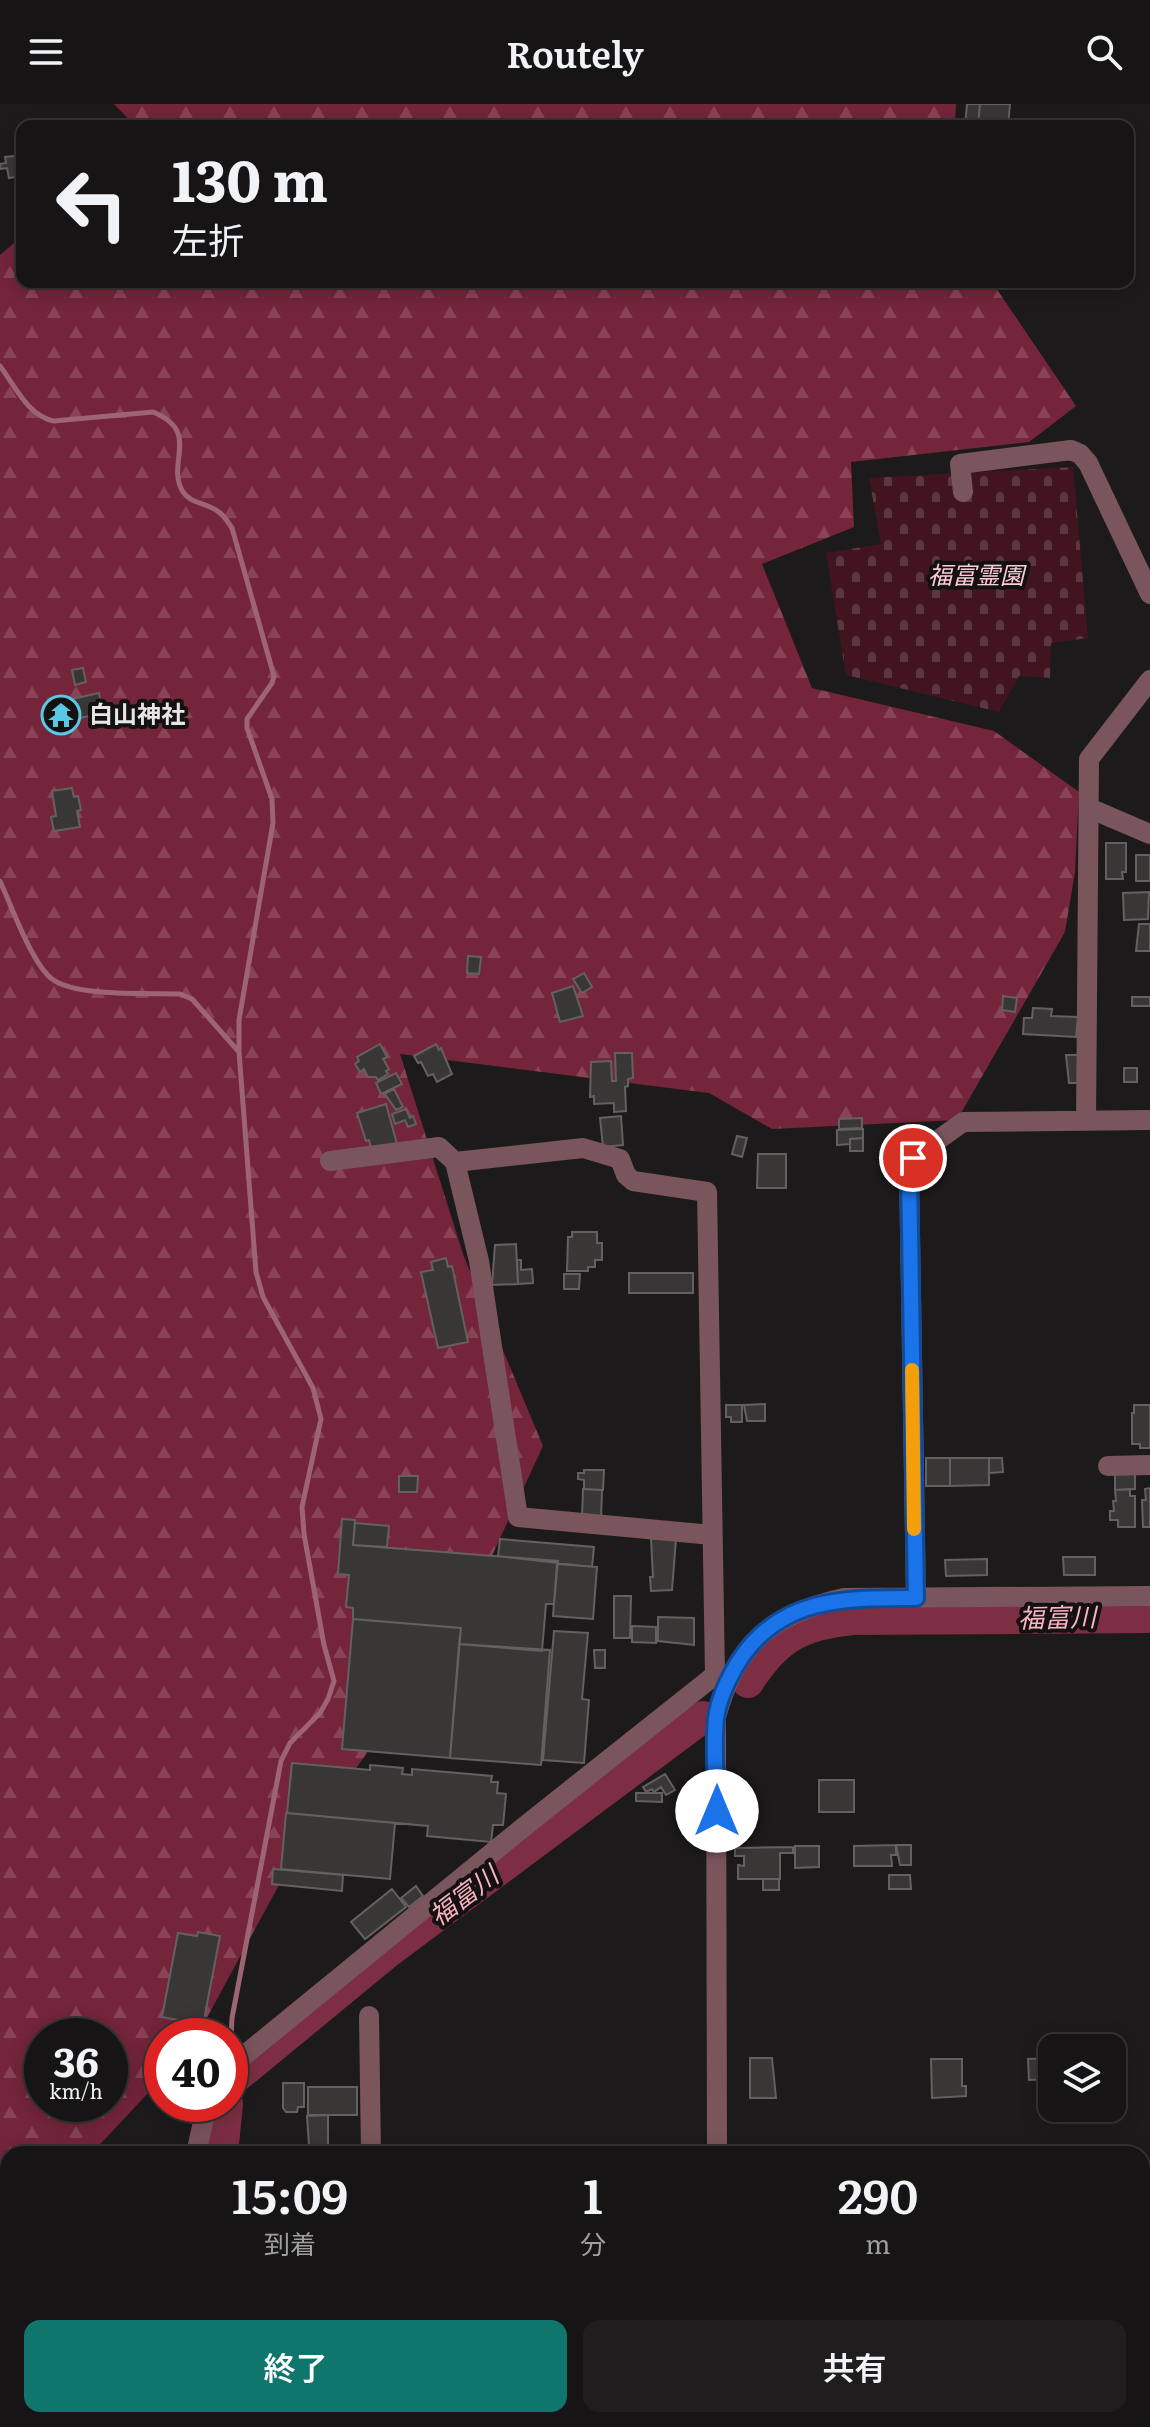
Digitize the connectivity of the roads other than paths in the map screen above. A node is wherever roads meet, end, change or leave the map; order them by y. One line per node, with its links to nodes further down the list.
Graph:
1 (963, 492): 2 (street)
2 (1150, 594)
3 (1150, 680): 4 (street)
4 (1089, 808): 5 (street); 7 (street)
5 (1150, 834)
6 (1150, 1120): 7 (street)
7 (1086, 1121): 14 (street)
8 (330, 1161): 9 (street)
9 (455, 1162): 12 (street); 12 (street)
10 (1150, 1465): 11 (street)
11 (1108, 1466)
12 (712, 1535): 15 (street)
13 (1150, 1596): 14 (street)
14 (916, 1598): 15 (street)
15 (720, 1679): 17 (street); 21 (street)
16 (369, 2016): 20 (street)
17 (248, 2052)
18 (203, 2122): 19 (street)
19 (198, 2146)
20 (371, 2146)
21 (717, 2146)

